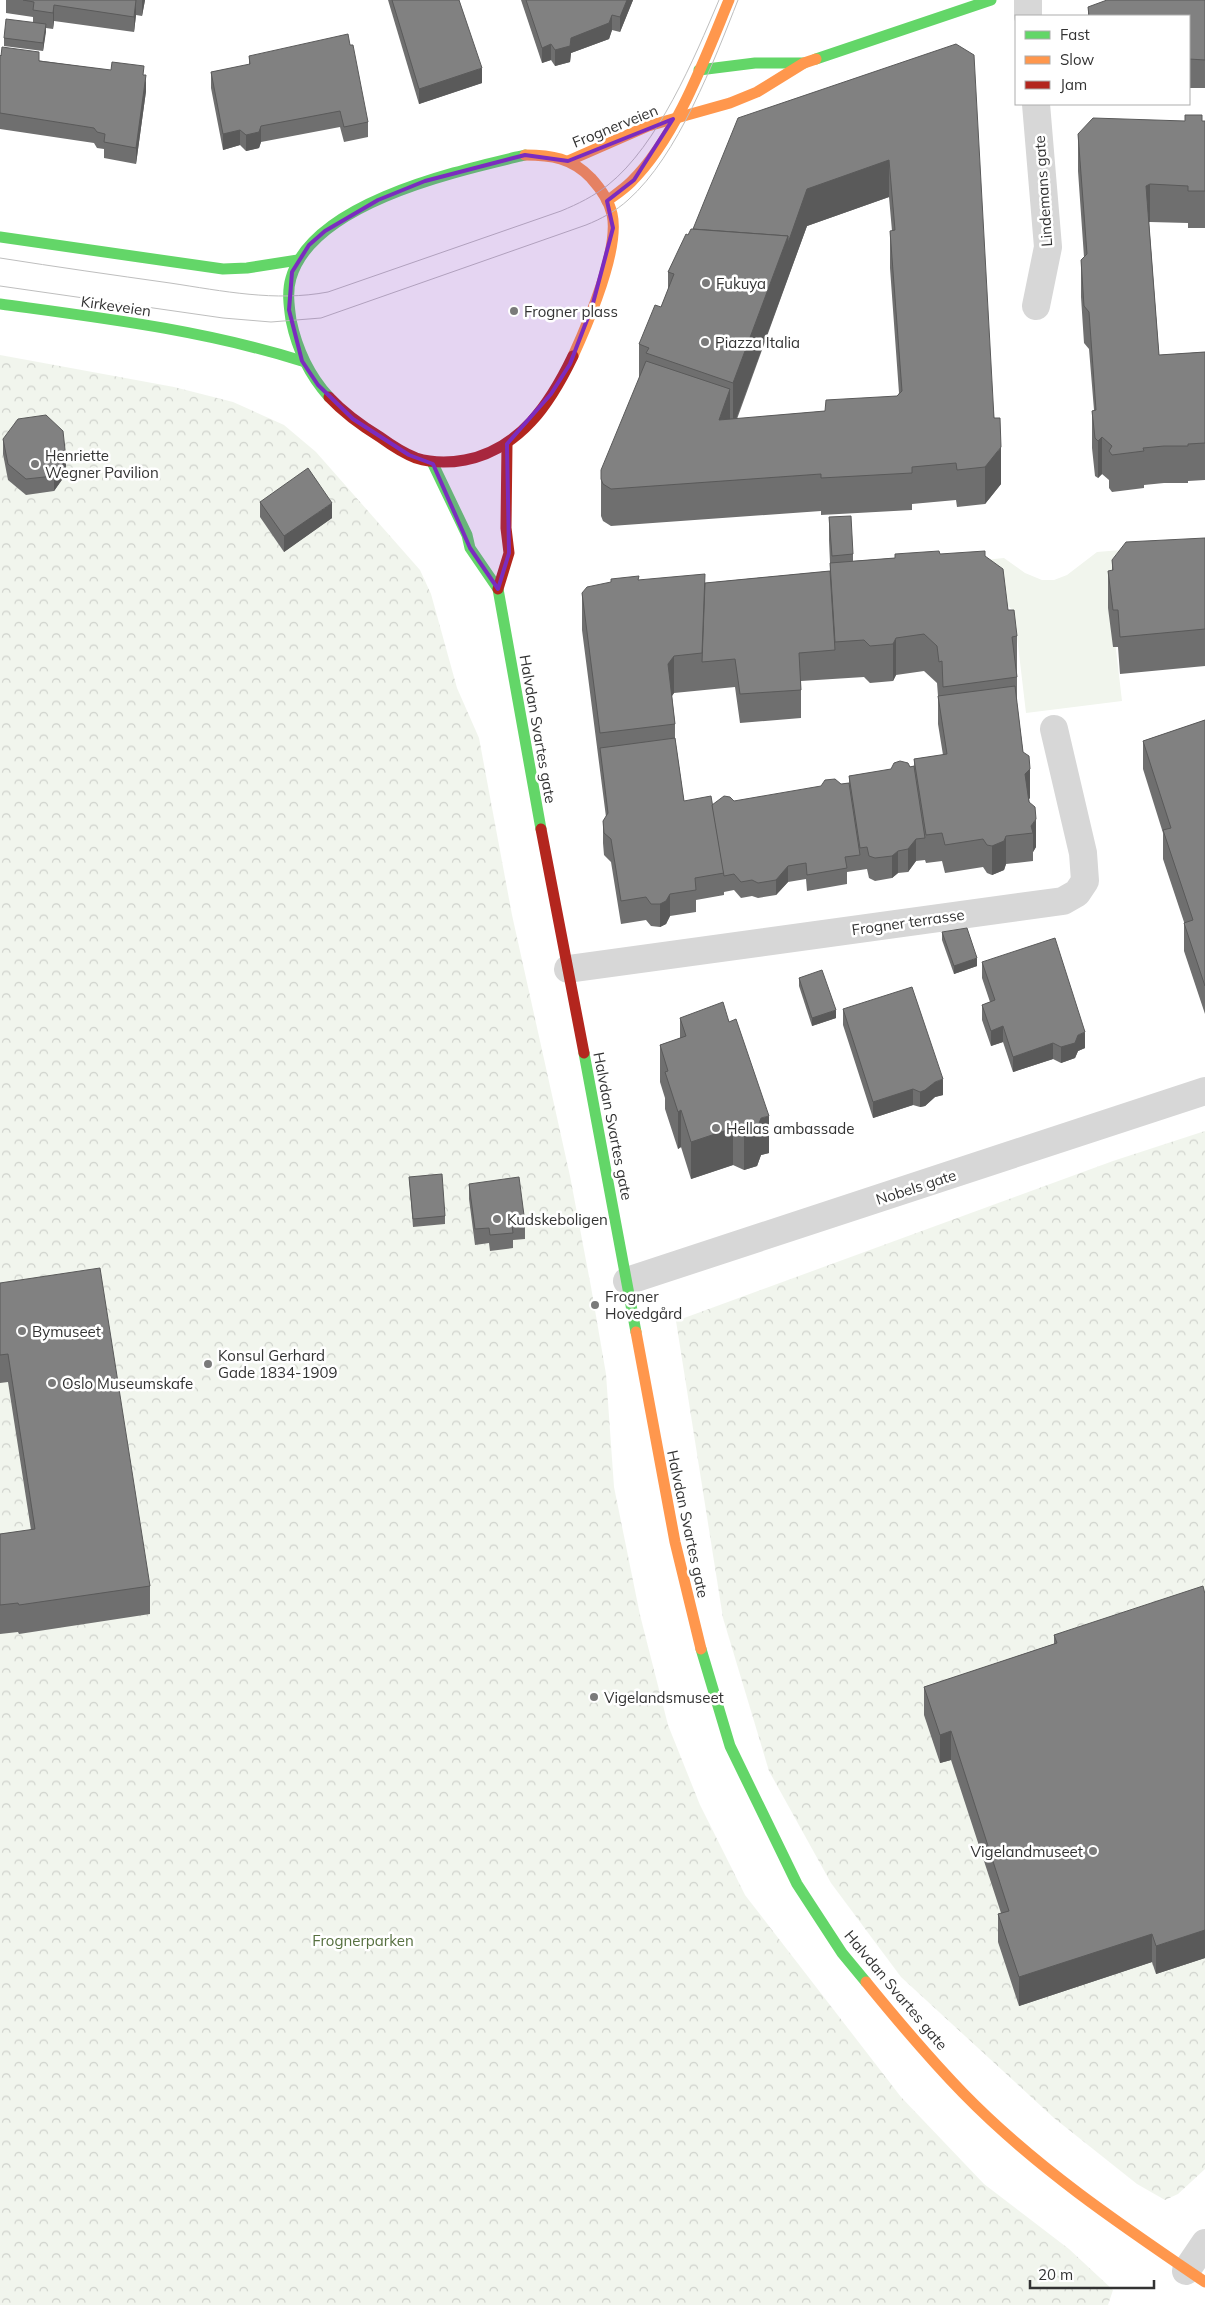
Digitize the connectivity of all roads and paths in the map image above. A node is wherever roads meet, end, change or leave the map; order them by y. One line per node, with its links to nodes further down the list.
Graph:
1 (728, 0): 6 (main road, Frognerveien)
2 (991, 0): 5 (main road)
3 (1028, 0): 4 (street)
4 (1028, 15)
5 (804, 63): 6 (main road); 8 (main road)
6 (699, 70): 8 (main road, Frognerveien)
7 (1036, 105): 14 (street, Lindemans gate)
8 (673, 119): 9 (main road, Frognerveien); 10 (main road, Frognerveien)
9 (568, 161): 10 (main road); 12 (main road)
10 (607, 201): 16 (main road)
11 (0, 237): 12 (main road)
12 (298, 260): 15 (main road)
13 (0, 304): 15 (main road, Kirkeveien)
14 (1036, 306)
15 (302, 361): 17 (main road)
16 (508, 444): 17 (main road); 18 (main road, Halvdan Svartes gate)
17 (433, 464): 18 (main road, Halvdan Svartes gate)
18 (498, 589): 20 (main road, Halvdan Svartes gate)
19 (1054, 729): 20 (street, Frogner terrasse)
20 (568, 968): 22 (main road, Halvdan Svartes gate)
21 (1205, 1091): 22 (street, Nobels gate)
22 (627, 1281): 24 (main road, Halvdan Svartes gate)
23 (1205, 2243): 24 (street)
24 (1196, 2276)

